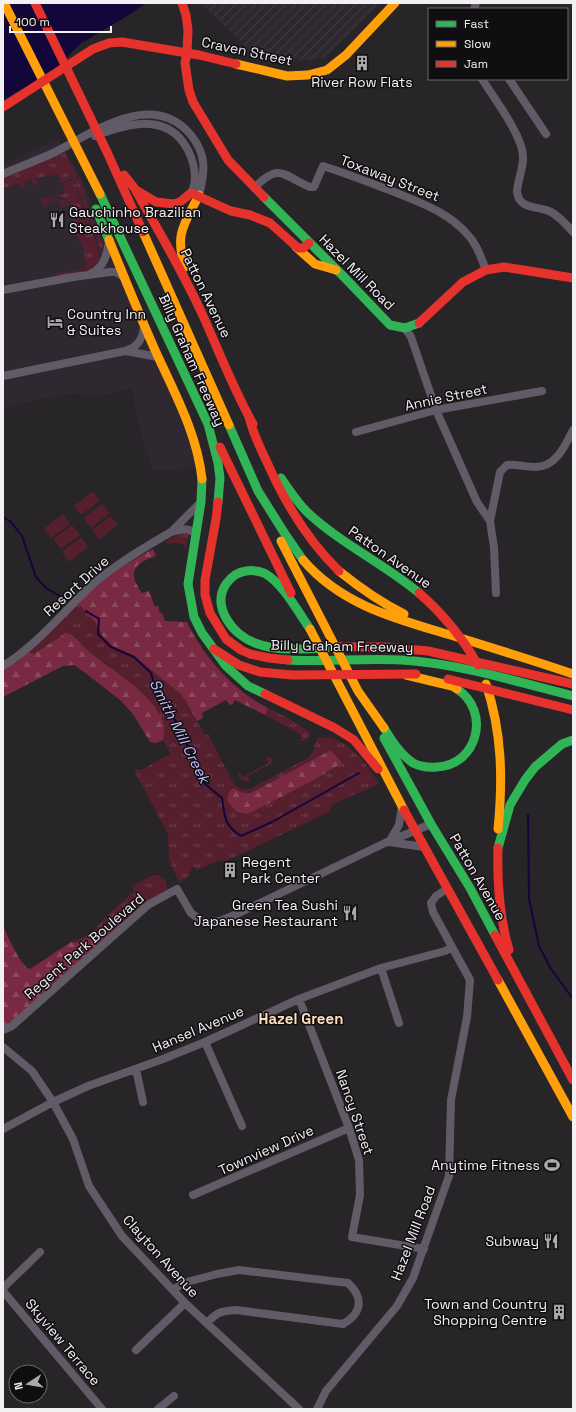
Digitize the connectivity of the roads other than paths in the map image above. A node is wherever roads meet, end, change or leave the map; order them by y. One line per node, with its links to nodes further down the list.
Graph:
1 (4, 3): 12 (main road, Billy Graham Freeway)
2 (35, 3): 10 (main road, Billy Graham Freeway)
3 (182, 3): 5 (main road, Craven Street)
4 (395, 3): 5 (main road, Craven Street)
5 (187, 53): 8 (main road); 14 (main road, Hazel Mill Road)
6 (483, 80): 19 (street)
7 (510, 80): 9 (street)
8 (3, 107)
9 (546, 134)
10 (107, 152): 15 (main road); 41 (main road, Billy Graham Freeway)
11 (50, 154): 13 (street); 16 (street); 16 (street)
12 (88, 169): 20 (main road); 38 (main road, Billy Graham Freeway)
13 (3, 174)
14 (254, 188): 21 (main road, Hazel Mill Road); 24 (street, Toxaway Street)
15 (136, 190): 16 (main road); 28 (main road, Patton Avenue)
16 (195, 194): 17 (main road); 18 (main road)
17 (224, 208): 18 (main road); 22 (main road)
18 (191, 212): 28 (main road)
19 (573, 232)
20 (109, 240): 25 (street); 27 (main road)
21 (309, 243): 22 (main road); 23 (main road, Hazel Mill Road)
22 (296, 248): 23 (main road)
23 (337, 270): 31 (main road, Hazel Mill Road)
24 (486, 270): 26 (main road); 31 (main road)
25 (88, 275): 27 (street); 29 (street)
26 (573, 278)
27 (125, 279): 30 (main road)
28 (190, 289): 37 (main road, Patton Avenue)
29 (3, 290)
30 (145, 325): 32 (street); 33 (main road)
31 (405, 328): 36 (street)
32 (125, 351): 33 (street); 34 (street)
33 (158, 356): 42 (main road)
34 (3, 376)
35 (542, 391): 36 (street, Annie Street)
36 (436, 410): 40 (street, Annie Street); 43 (street)
37 (249, 417): 47 (main road); 64 (main road, Patton Avenue)
38 (208, 424): 48 (main road); 55 (main road, Billy Graham Freeway)
39 (573, 430): 43 (street)
40 (356, 432)
41 (258, 491): 47 (main road, Billy Graham Freeway); 54 (main road, Patton Avenue)
42 (201, 502): 44 (street, Resort Drive); 45 (main road)
43 (490, 521): 46 (street)
44 (171, 532): 45 (street, Resort Drive); 50 (street, Resort Drive)
45 (196, 534): 49 (main road)
46 (496, 593)
47 (425, 628): 51 (main road, Billy Graham Freeway)
48 (310, 629): 53 (main road); 58 (main road)
49 (214, 649): 52 (main road); 58 (main road)
50 (3, 666)
51 (573, 674)
52 (406, 675): 54 (main road); 56 (main road)
53 (573, 684)
54 (358, 691): 60 (main road, Patton Avenue)
55 (573, 696)
56 (573, 710)
57 (573, 740): 64 (main road)
58 (392, 788): 59 (main road)
59 (402, 805): 61 (main road); 62 (street)
60 (431, 824): 61 (street, Regent Park Boulevard); 68 (main road, Patton Avenue)
61 (415, 830): 62 (street, Regent Park Boulevard); 63 (main road)
62 (389, 842): 63 (street); 71 (street, Regent Park Boulevard)
63 (424, 847): 65 (main road)
64 (498, 848): 68 (main road, Patton Avenue)
65 (447, 889): 66 (street, Hazel Mill Road); 78 (main road)
66 (452, 947): 67 (street, Hansel Avenue); 83 (street, Hazel Mill Road)
67 (381, 968): 69 (street, Hansel Avenue); 70 (street)
68 (519, 980): 75 (main road, Patton Avenue)
69 (299, 998): 72 (street, Hansel Avenue); 80 (street, Nancy Street)
70 (399, 1023)
71 (3, 1030)
72 (205, 1042): 74 (street, Hansel Avenue); 79 (street)
73 (3, 1047): 76 (street, Clayton Avenue)
74 (136, 1069): 76 (street, Hansel Avenue); 77 (street)
75 (573, 1080)
76 (53, 1102): 81 (street, Hansel Avenue); 86 (street, Clayton Avenue)
77 (143, 1102)
78 (573, 1118)
79 (242, 1126)
80 (349, 1128): 82 (street, Townview Drive); 83 (street, Nancy Street)
81 (3, 1129)
82 (193, 1195)
83 (424, 1249): 95 (street, Hazel Mill Road)
84 (40, 1252): 85 (street)
85 (3, 1288)
86 (173, 1290): 88 (street, Clayton Avenue); 89 (street)
87 (3, 1292): 92 (street, Skyview Terrace)
88 (185, 1303): 89 (street, Clayton Avenue); 90 (street)
89 (207, 1323): 94 (street, Clayton Avenue)
90 (136, 1350)
91 (174, 1396): 93 (street)
92 (102, 1409)
93 (158, 1409)
94 (299, 1409)
95 (317, 1409)

